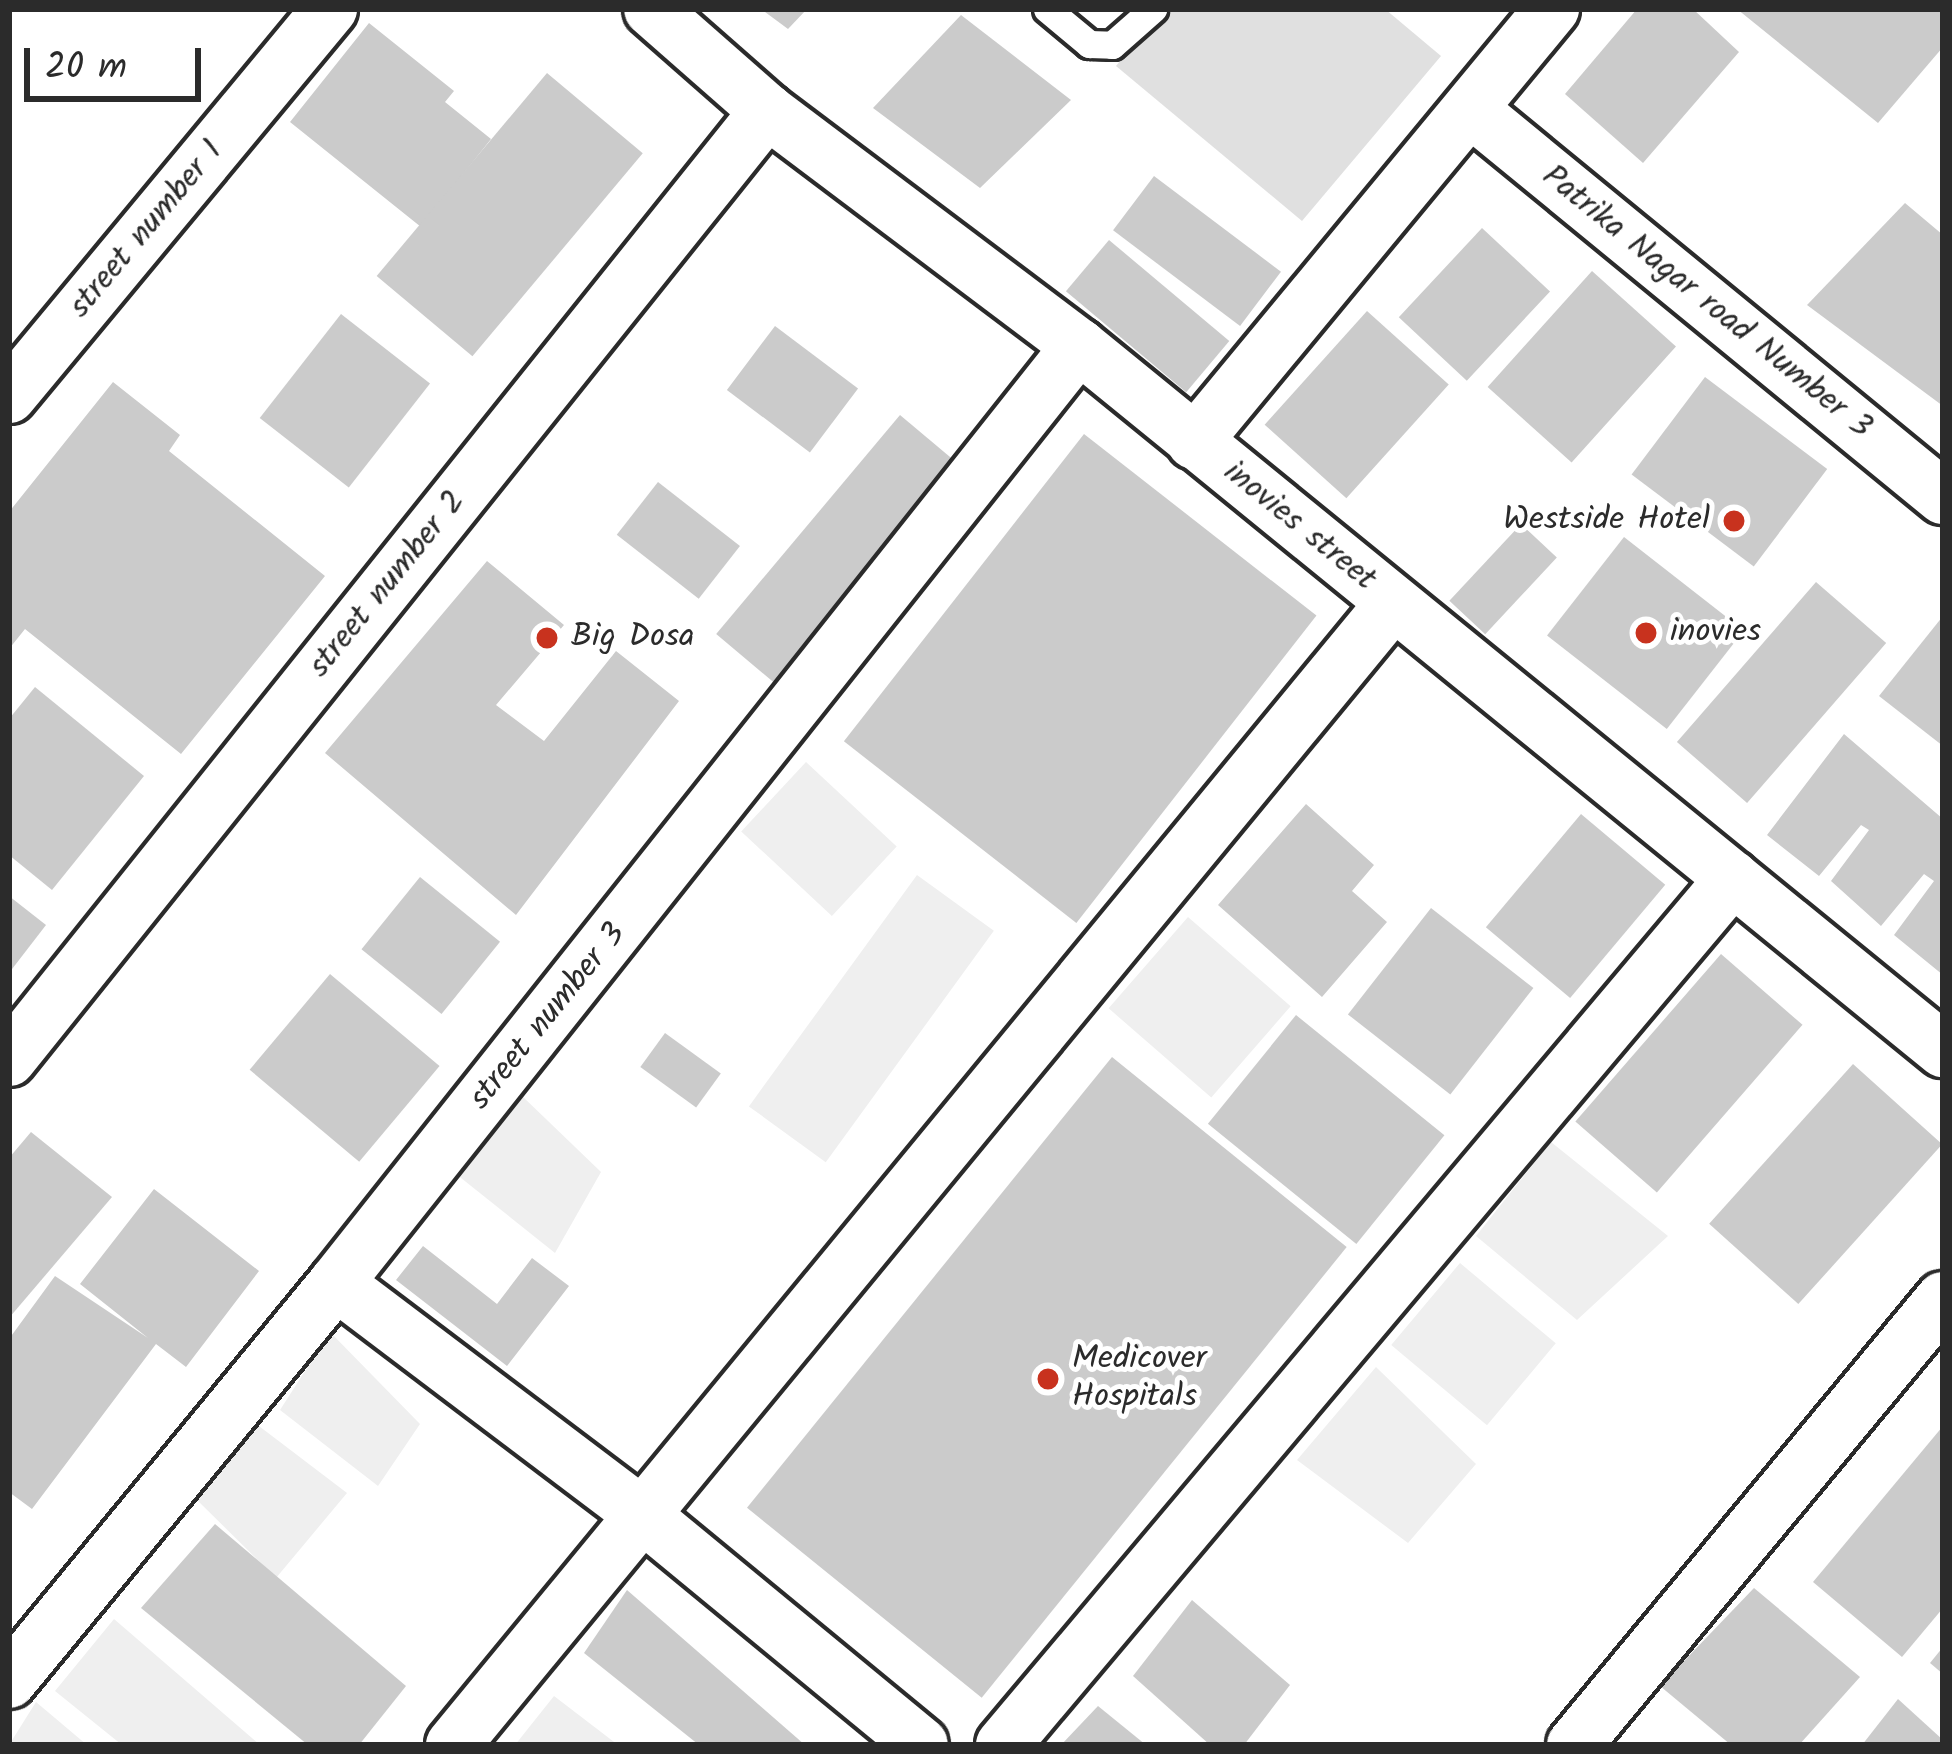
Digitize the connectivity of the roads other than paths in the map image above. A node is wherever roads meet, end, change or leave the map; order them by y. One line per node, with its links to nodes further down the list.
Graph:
1 (330, 9): 9 (street, street number 1)
2 (651, 9): 7 (street, inovies street)
3 (1047, 9): 4 (lane)
4 (1153, 9)
5 (1552, 9): 6 (street)
6 (1470, 109): 10 (street); 11 (street, Patrika Nagar road Number 3)
7 (767, 111): 8 (street, inovies street); 15 (street, street number 2)
8 (1079, 346): 10 (street, inovies street); 16 (street, street number 3)
9 (9, 396)
10 (1194, 442): 12 (street, inovies street)
11 (1943, 497)
12 (1393, 603): 13 (street, inovies street); 18 (street)
13 (1732, 878): 14 (street, inovies street); 22 (street)
14 (1943, 1051)
15 (9, 1059)
16 (336, 1283): 18 (street); 19 (street, street number 3)
17 (1943, 1299): 23 (street)
18 (640, 1513): 20 (street); 21 (street)
19 (9, 1681)
20 (453, 1745)
21 (921, 1745)
22 (1004, 1745)
23 (1574, 1745)

